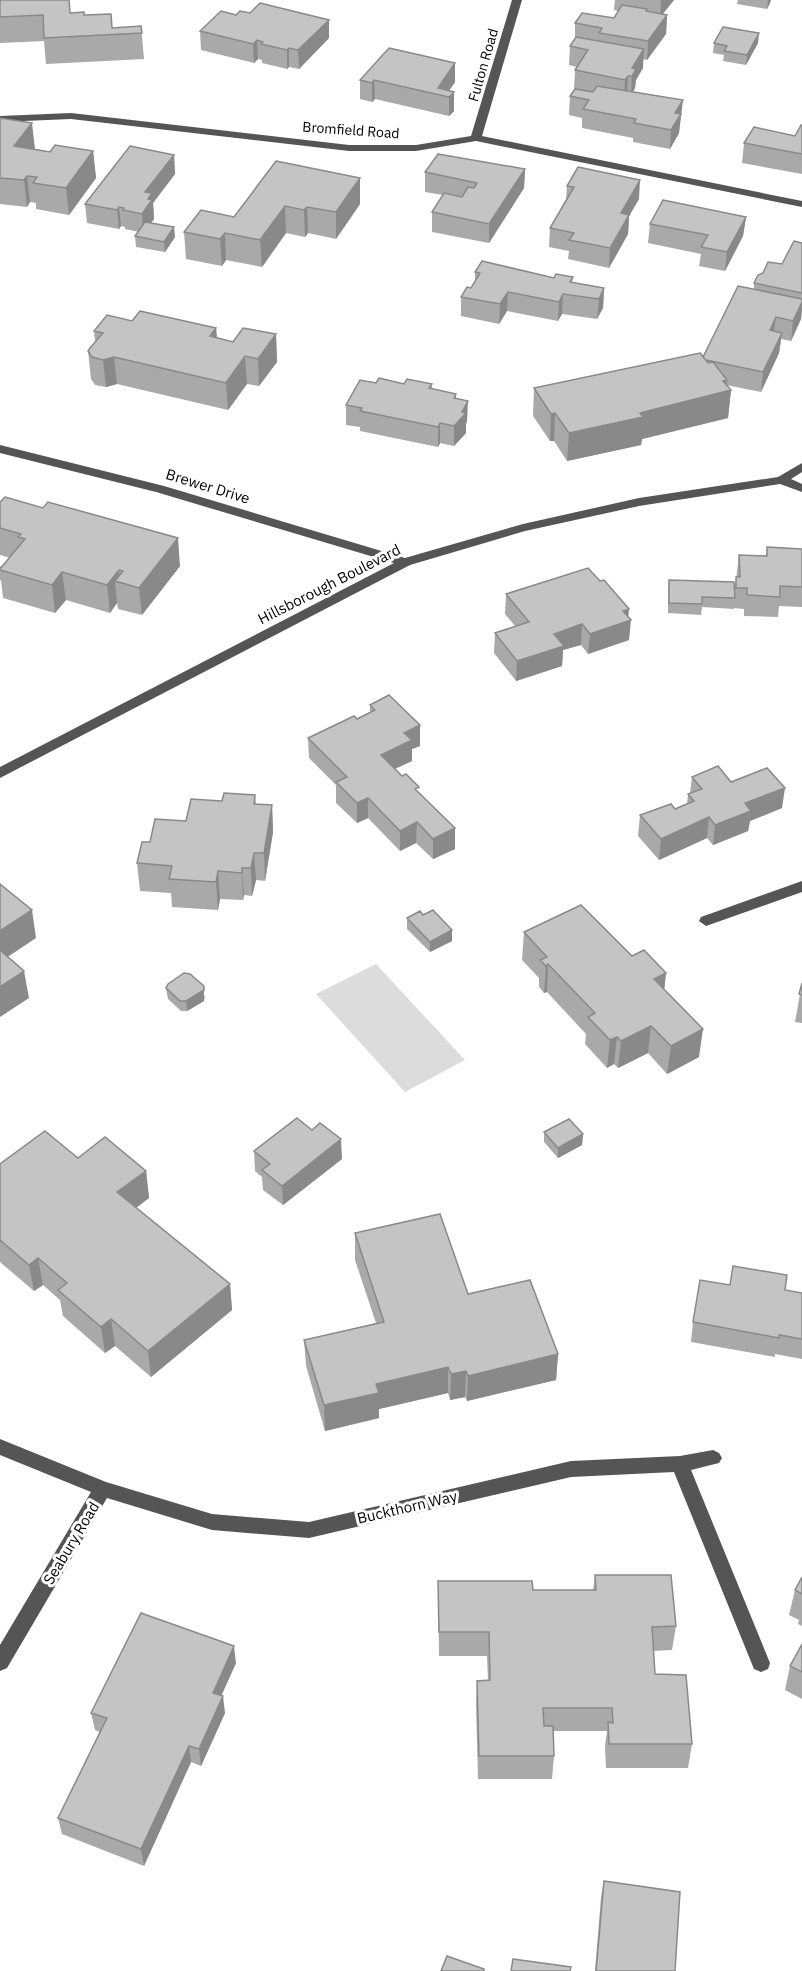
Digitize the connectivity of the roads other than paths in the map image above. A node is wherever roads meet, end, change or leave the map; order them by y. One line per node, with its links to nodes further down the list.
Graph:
1 (517, 0): 3 (street, Fulton Road)
2 (0, 119): 3 (street, Bromfield Road)
3 (476, 138): 4 (street, Bromfield Road)
4 (802, 204)
5 (0, 449): 9 (street, Brewer Drive)
6 (802, 467): 7 (street, Hillsborough Boulevard)
7 (781, 480): 8 (street); 9 (street, Hillsborough Boulevard)
8 (802, 488)
9 (405, 562): 10 (street, Hillsborough Boulevard)
10 (0, 773)
11 (802, 886): 12 (street)
12 (706, 921)
13 (0, 1447): 16 (street, Seabury Road)
14 (713, 1458): 15 (street, Buckthorn Way)
15 (680, 1464): 16 (street, Buckthorn Way); 18 (street)
16 (103, 1489): 17 (street, Seabury Road)
17 (0, 1662)
18 (761, 1663)

